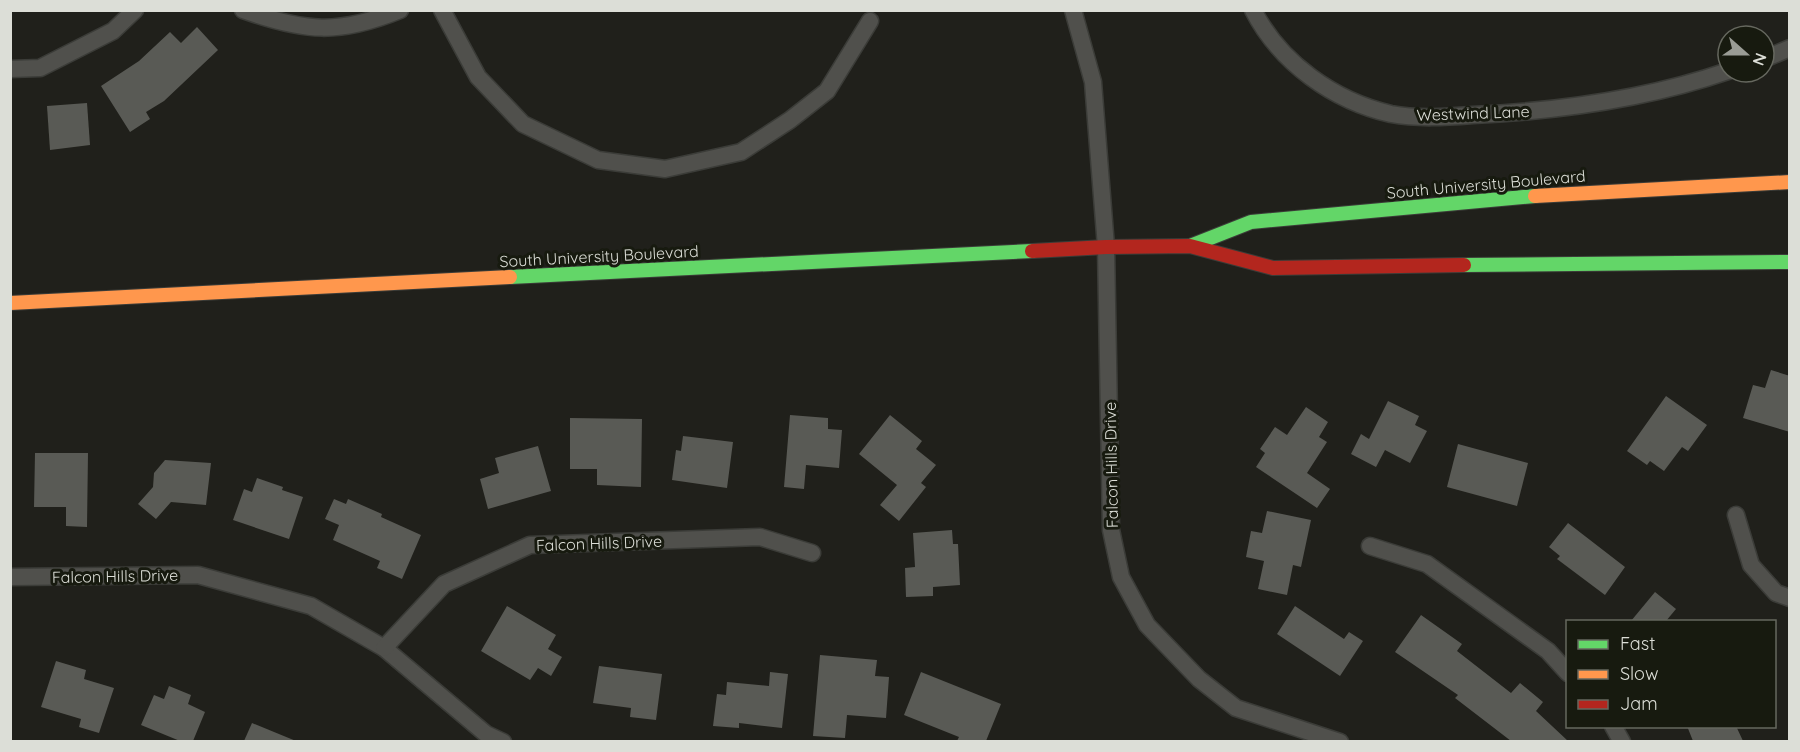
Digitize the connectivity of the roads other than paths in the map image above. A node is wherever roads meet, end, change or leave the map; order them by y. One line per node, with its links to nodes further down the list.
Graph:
1 (135, 10): 8 (street)
2 (243, 10): 3 (street)
3 (400, 10)
4 (442, 10): 7 (street)
5 (1073, 10): 12 (street, Falcon Hills Drive)
6 (1253, 10): 9 (street, Westwind Lane)
7 (870, 21)
8 (10, 69)
9 (1716, 75)
10 (1790, 182): 11 (main road, South University Boulevard)
11 (1190, 246): 12 (main road, South University Boulevard); 13 (main road, South University Boulevard)
12 (1106, 247): 14 (main road, South University Boulevard); 24 (street, Falcon Hills Drive)
13 (1790, 262)
14 (10, 303)
15 (1736, 515): 19 (street)
16 (1370, 546): 21 (street)
17 (812, 553): 20 (street, Falcon Hills Drive)
18 (10, 576): 20 (street, Falcon Hills Drive)
19 (1790, 598)
20 (384, 648): 23 (street, Falcon Hills Drive)
21 (1566, 671)
22 (1614, 728): 25 (street)
23 (503, 741)
24 (1340, 741)
25 (1622, 741)

